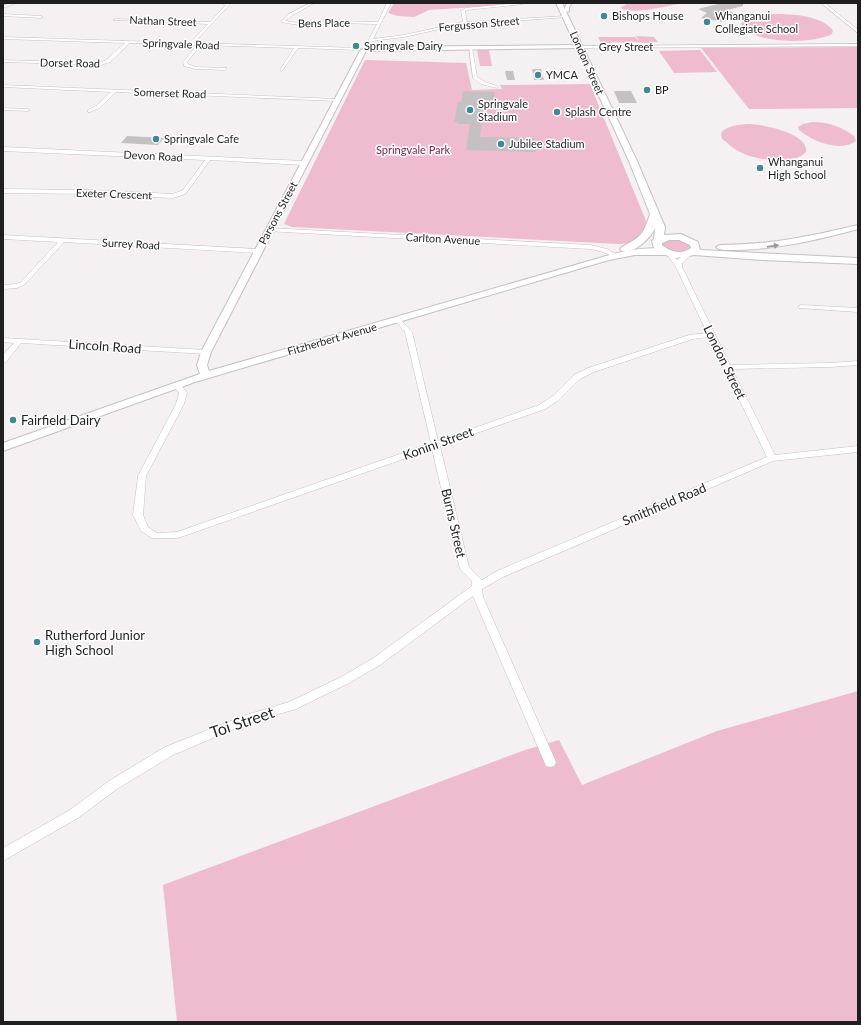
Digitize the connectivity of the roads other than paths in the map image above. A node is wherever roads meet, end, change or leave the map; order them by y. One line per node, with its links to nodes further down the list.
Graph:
1 (14, 3): 10 (street)
2 (223, 3): 15 (street)
3 (312, 3): 16 (street, Bens Place)
4 (389, 3): 16 (street, Parsons Street)
5 (559, 3): 13 (highway, London Street)
6 (563, 3): 13 (highway, London Street)
7 (570, 3): 13 (main road)
8 (823, 3): 18 (street)
9 (522, 4): 17 (street)
10 (3, 7)
11 (3, 15): 12 (street)
12 (41, 16)
13 (567, 16): 17 (street, Fergusson Street); 26 (highway, London Street)
14 (114, 20): 15 (street, Nathan Street)
15 (211, 23): 22 (street)
16 (379, 23): 20 (street, Parsons Street)
17 (465, 23): 20 (street, Fergusson Street)
18 (858, 32)
19 (3, 38): 21 (street, Springvale Road)
20 (371, 40): 28 (street, Parsons Street)
21 (129, 42): 22 (street, Springvale Road); 29 (street, Dorset Road)
22 (191, 44): 23 (street, Springvale Road)
23 (200, 44): 25 (street, Springvale Road); 30 (street)
24 (858, 45): 26 (street, Grey Street)
25 (297, 47): 28 (street, Springvale Road); 31 (street)
26 (579, 47): 27 (main road, Grey Street); 43 (highway, London Street)
27 (470, 48): 28 (main road, Grey Street); 33 (street)
28 (365, 49): 35 (main road, Parsons Street)
29 (3, 61)
30 (225, 69)
31 (282, 70)
32 (3, 86): 34 (street, Somerset Road)
33 (495, 87)
34 (115, 91): 35 (street, Somerset Road); 38 (street)
35 (337, 100): 41 (main road, Parsons Street)
36 (3, 109): 37 (street)
37 (28, 110)
38 (90, 111)
39 (3, 149): 40 (street, Devon Road)
40 (208, 159): 41 (street, Devon Road); 42 (street, Exeter Crescent)
41 (304, 163): 45 (main road, Parsons Street)
42 (3, 191)
43 (654, 215): 47 (highway, London Street); 49 (highway, London Street); 52 (highway)
44 (858, 227): 50 (main road)
45 (269, 230): 53 (main road, Parsons Street); 56 (street, Carlton Avenue)
46 (3, 237): 48 (street, Surrey Road)
47 (684, 238): 49 (highway); 51 (highway); 55 (highway)
48 (63, 240): 53 (street, Surrey Road); 61 (street)
49 (658, 240): 52 (main road); 54 (highway)
50 (799, 242): 51 (main road, one-way to 50); 58 (main road)
51 (720, 247): 57 (highway)
52 (625, 249): 56 (main road)
53 (258, 251): 68 (main road, Parsons Street)
54 (668, 253): 55 (highway); 56 (main road, Fitzherbert Avenue); 60 (street, London Street)
55 (691, 253): 57 (highway); 60 (street)
56 (615, 255): 64 (main road, Fitzherbert Avenue)
57 (773, 257): 58 (highway)
58 (790, 258): 59 (highway)
59 (858, 261)
60 (679, 267): 65 (street, London Street)
61 (3, 287)
62 (801, 307): 63 (street)
63 (858, 310)
64 (398, 320): 72 (main road, Fitzherbert Avenue); 74 (street, Burns Street)
65 (712, 334): 71 (street, London Street); 74 (street, Konini Street)
66 (3, 340): 67 (street, Lincoln Road)
67 (19, 340): 68 (street, Lincoln Road); 69 (street)
68 (206, 352): 72 (main road, Parsons Street)
69 (3, 360)
70 (858, 363): 71 (street)
71 (728, 367): 77 (street, London Street)
72 (206, 376): 73 (main road, Fitzherbert Avenue)
73 (177, 385): 74 (street, Konini Street); 75 (main road, Fitzherbert Avenue)
74 (436, 444): 78 (street, Burns Street)
75 (3, 447)
76 (858, 449): 77 (street, Smithfield Road)
77 (772, 458): 78 (street, Smithfield Road)
78 (478, 587): 79 (street, Burns Street); 80 (street, Toi Street)
79 (550, 762)
80 (3, 855)

